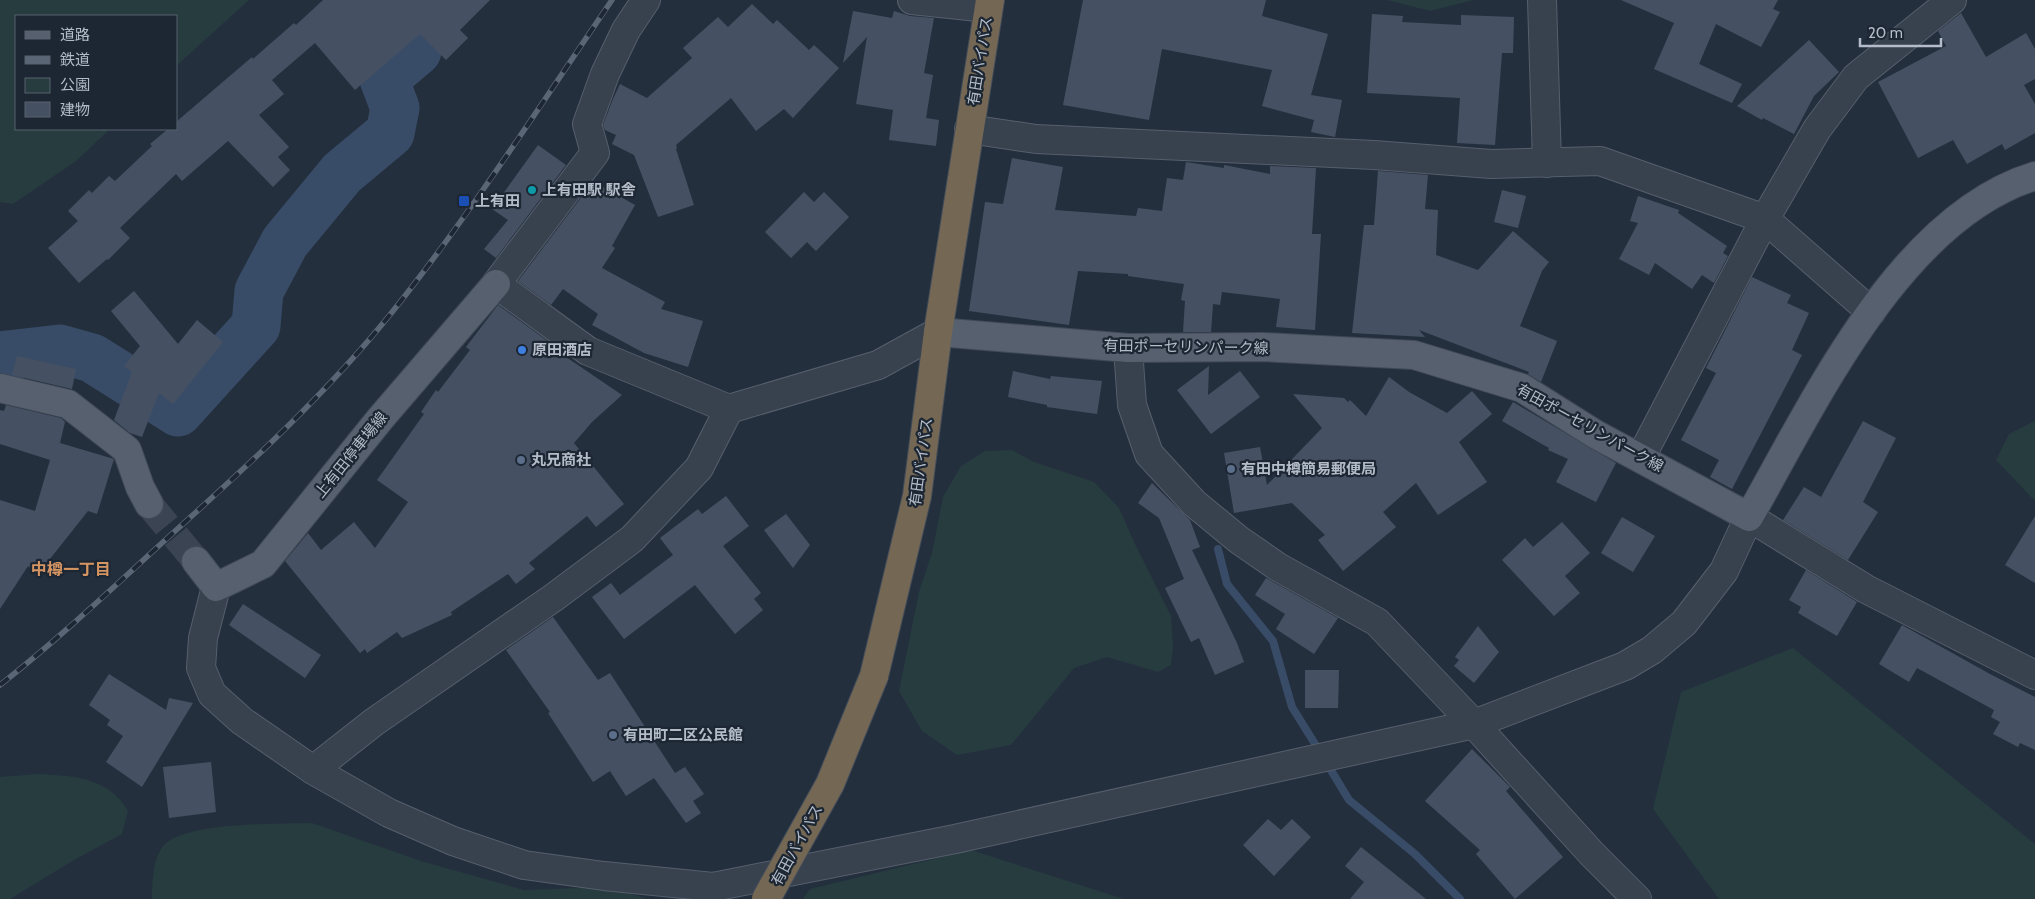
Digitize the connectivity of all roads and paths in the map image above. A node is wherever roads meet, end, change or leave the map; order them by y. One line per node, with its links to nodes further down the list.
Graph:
1 (646, 0): 10 (street)
2 (912, 0): 5 (street)
3 (1542, 0): 7 (street)
4 (1952, 0): 9 (street)
5 (989, 4): 6 (highway, 有田バイパス)
6 (969, 129): 7 (street); 12 (highway, 有田バイパス)
7 (1547, 163): 9 (street)
8 (2035, 176): 11 (main road)
9 (1765, 219): 11 (street); 16 (street)
10 (496, 284): 15 (street); 20 (main road, 上有田停車場線)
11 (1871, 312): 18 (main road)
12 (938, 332): 13 (main road, 有田ポーセリンパーク線); 15 (street); 24 (highway, 有田バイパス, bridge)
13 (1128, 348): 16 (main road, 有田ポーセリンパーク線); 22 (street)
14 (0, 388): 17 (main road)
15 (729, 409): 23 (street)
16 (1641, 457): 18 (main road, 有田ポーセリンパーク線)
17 (149, 504)
18 (1749, 517): 21 (street); 22 (street)
19 (196, 561): 20 (main road)
20 (216, 587): 23 (street)
21 (2035, 675)
22 (1474, 724): 23 (street); 25 (street)
23 (313, 770)
24 (766, 899)
25 (1637, 899)

